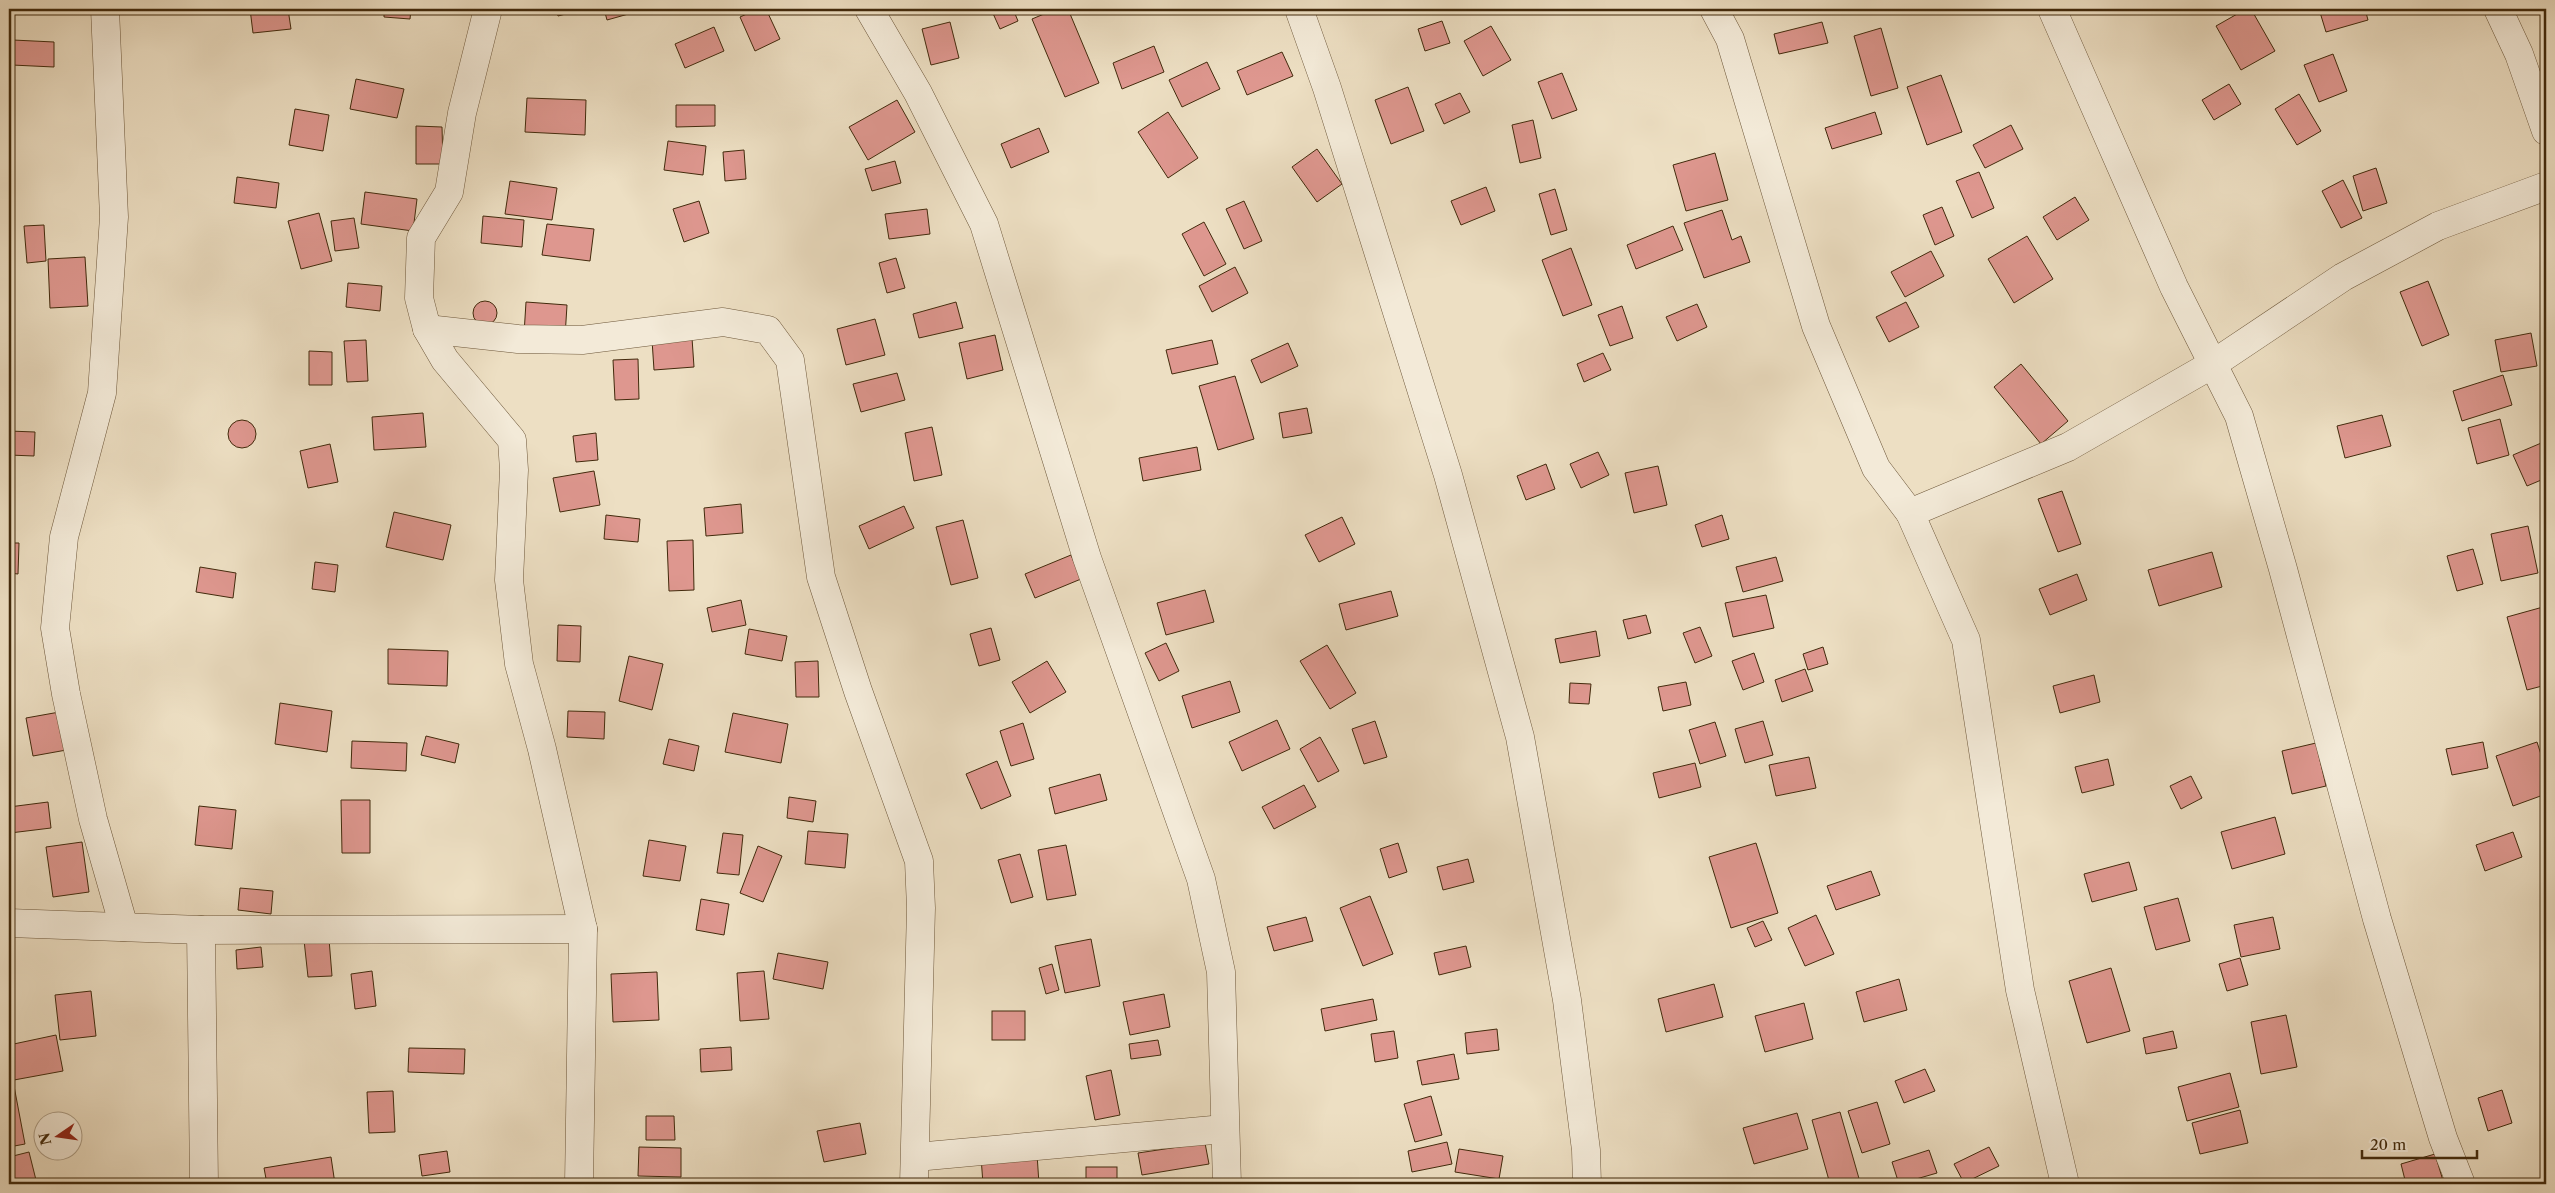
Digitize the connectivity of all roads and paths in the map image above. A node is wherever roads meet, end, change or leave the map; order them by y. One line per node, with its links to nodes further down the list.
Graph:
1 (105, 9): 14 (street)
2 (488, 9): 10 (street)
3 (869, 9): 17 (street)
4 (1299, 9): 23 (street)
5 (1714, 9): 12 (street)
6 (2052, 9): 11 (street)
7 (2498, 9): 8 (street)
8 (2546, 131)
9 (2546, 186): 11 (street)
10 (426, 329): 15 (street); 18 (street)
11 (2213, 364): 12 (street); 25 (street)
12 (1910, 514): 24 (street)
13 (9, 923): 14 (street)
14 (124, 927): 16 (street)
15 (583, 928): 16 (street); 20 (street)
16 (201, 930): 19 (street)
17 (1224, 1129): 18 (street); 22 (street)
18 (916, 1157): 21 (street)
19 (204, 1184)
20 (578, 1184)
21 (914, 1184)
22 (1227, 1184)
23 (1587, 1184)
24 (2065, 1184)
25 (2461, 1184)

